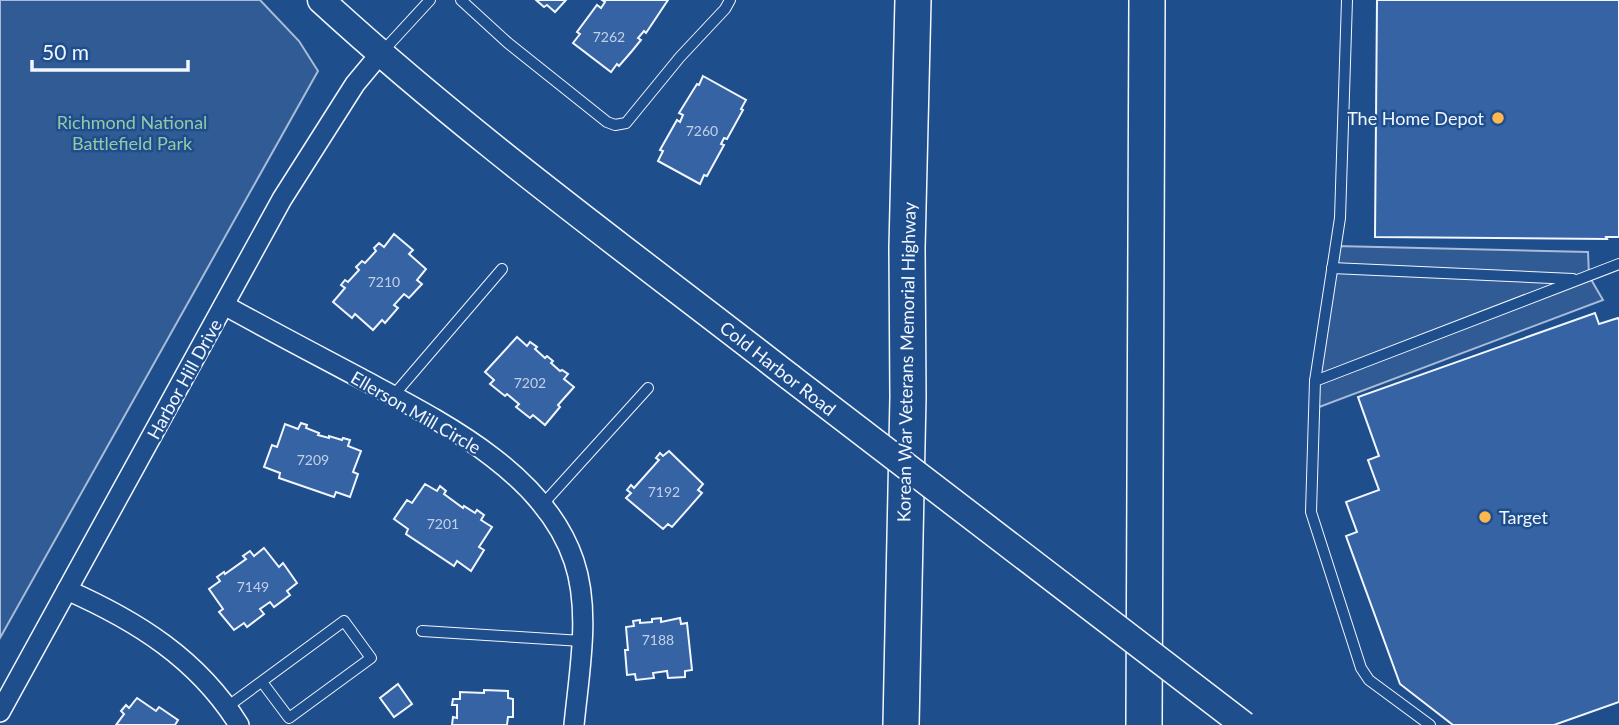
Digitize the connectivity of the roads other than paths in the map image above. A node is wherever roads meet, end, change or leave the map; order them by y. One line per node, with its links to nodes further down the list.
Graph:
1 (321, 0): 8 (main road, Cold Harbor Road)
2 (430, 0): 8 (lane)
3 (461, 0): 4 (lane)
4 (730, 0)
5 (913, 0): 26 (highway, Korean War Veterans Memorial Highway)
6 (1147, 0): 27 (highway)
7 (1347, 0): 10 (lane)
8 (380, 54): 13 (street, Harbor Hill Drive); 28 (main road, Cold Harbor Road, bridge)
9 (1619, 264): 12 (lane)
10 (1332, 268): 12 (lane); 14 (lane)
11 (502, 269): 16 (lane)
12 (1579, 280): 14 (lane)
13 (224, 305): 16 (street, Ellerson Mill Circle); 18 (street, Harbor Hill Drive)
14 (1315, 381): 29 (lane)
15 (648, 388): 17 (lane)
16 (393, 396): 17 (street, Ellerson Mill Circle)
17 (543, 504): 20 (street, Ellerson Mill Circle)
18 (67, 590): 22 (street); 23 (street, Harbor Hill Drive)
19 (422, 631): 20 (lane)
20 (582, 641): 25 (street, Ellerson Mill Circle)
21 (262, 682): 21 (lane); 22 (lane)
22 (227, 707): 24 (street)
23 (0, 712)
24 (239, 725)
25 (574, 725)
26 (901, 725)
27 (1144, 725)
28 (1244, 725)
29 (1430, 725)

